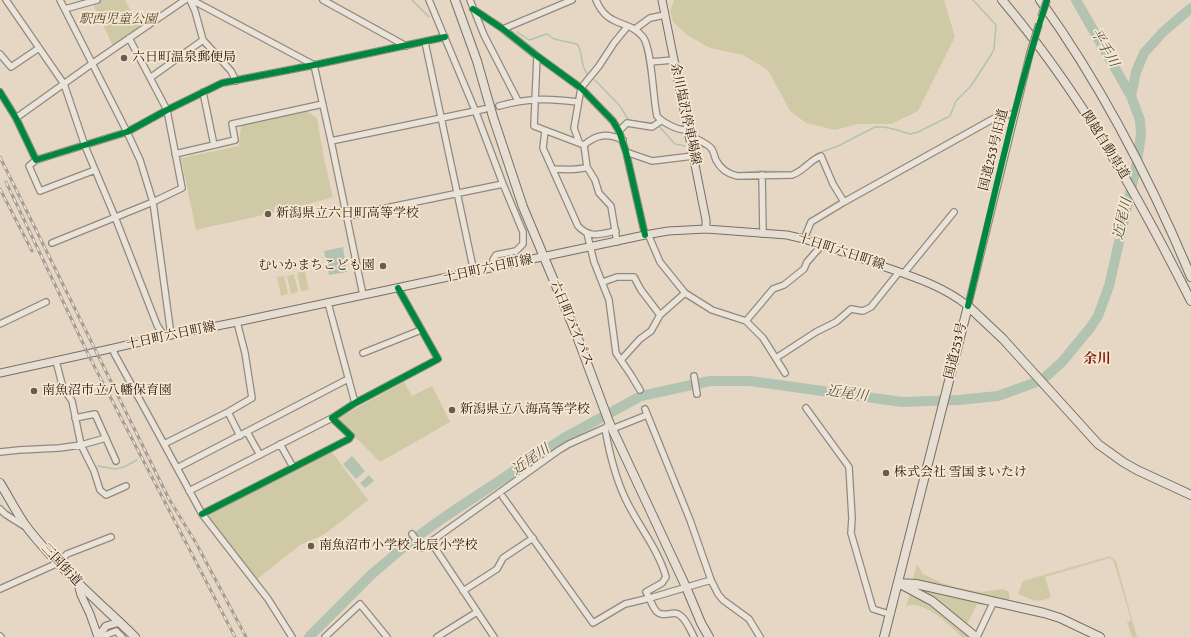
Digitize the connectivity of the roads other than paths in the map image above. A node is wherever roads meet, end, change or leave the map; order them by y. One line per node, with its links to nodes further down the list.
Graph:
1 (6, 0): 27 (street)
2 (60, 0): 16 (street)
3 (97, 0): 16 (street)
4 (186, 0): 23 (street)
5 (191, 0): 24 (street); 33 (street)
6 (323, 0): 26 (street)
7 (429, 0): 22 (street)
8 (455, 0): 86 (highway, 六日町バイパス)
9 (470, 0): 17 (street)
10 (572, 0): 20 (street)
11 (596, 0): 19 (street)
12 (662, 0): 18 (main road, 余川塩沢停車場線)
13 (1002, 0): 95 (highway, 関越自動車道)
14 (1040, 0): 90 (highway, 関越自動車道)
15 (1047, 0): 48 (street, 国道253号旧道, bridge)
16 (65, 9): 32 (street)
17 (474, 9): 20 (street); 41 (street)
18 (665, 15): 21 (street); 30 (main road, 余川塩沢停車場線)
19 (627, 27): 21 (street); 37 (street)
20 (503, 29): 29 (street)
21 (635, 29): 31 (street)
22 (445, 37): 25 (street); 47 (street)
23 (129, 38): 32 (street); 34 (street)
24 (203, 40): 34 (street); 35 (street)
25 (425, 42): 26 (street); 50 (street)
26 (406, 46): 33 (street)
27 (39, 48): 28 (street); 36 (street)
28 (0, 54)
29 (537, 56): 37 (street); 40 (street)
30 (674, 60): 31 (street); 55 (main road, 余川塩沢停車場線)
31 (650, 62): 51 (street)
32 (93, 63): 36 (street); 54 (street)
33 (314, 66): 35 (street); 43 (street)
34 (150, 78): 46 (street)
35 (236, 81): 39 (street)
36 (64, 84): 49 (street); 60 (street)
37 (581, 88): 42 (street); 53 (street)
38 (0, 92): 49 (street)
39 (203, 92): 46 (street); 59 (street)
40 (534, 99): 41 (street); 42 (street); 52 (street)
41 (518, 101): 44 (street)
42 (578, 102): 58 (street)
43 (323, 104): 57 (street); 59 (street)
44 (499, 106)
45 (485, 109): 47 (street)
46 (167, 110): 54 (street); 62 (street)
47 (475, 110): 50 (street); 69 (street)
48 (1014, 114): 72 (street); 98 (street, 国道253号旧道)
49 (16, 118): 64 (street)
50 (441, 118): 57 (street); 70 (street)
51 (661, 121): 53 (street); 55 (street)
52 (545, 131): 58 (street); 66 (street)
53 (620, 131): 56 (street)
54 (127, 132): 60 (street); 71 (street)
55 (689, 132): 63 (main road, 余川塩沢停車場線); 68 (street)
56 (622, 140): 58 (street); 61 (street)
57 (331, 141): 74 (street)
58 (582, 144): 65 (street)
59 (214, 145): 62 (street)
60 (85, 146): 64 (street); 67 (street)
61 (626, 152): 63 (street); 80 (street)
62 (175, 154): 71 (street)
63 (693, 156): 76 (main road, 余川塩沢停車場線)
64 (36, 160): 67 (street)
65 (587, 167): 66 (street); 77 (street)
66 (553, 169): 78 (street)
67 (95, 170): 75 (street)
68 (762, 175): 72 (street); 79 (street)
69 (503, 184): 70 (street); 87 (street)
70 (458, 193): 74 (street); 88 (street)
71 (153, 202): 75 (street); 104 (street)
72 (844, 202): 81 (street)
73 (954, 212): 89 (street)
74 (347, 216): 94 (street)
75 (115, 217): 83 (street); 104 (street)
76 (706, 229): 79 (main road, 十日町六日町線); 80 (main road, 十日町六日町線)
77 (616, 231): 78 (street); 82 (street)
78 (587, 233): 85 (street)
79 (763, 234): 81 (main road, 十日町六日町線)
80 (646, 235): 82 (main road, 十日町六日町線); 93 (street)
81 (804, 239): 84 (main road, 十日町六日町線)
82 (617, 242): 85 (main road, 十日町六日町線)
83 (52, 243)
84 (822, 245): 89 (main road, 十日町六日町線); 100 (street)
85 (590, 247): 86 (main road, 十日町六日町線); 91 (street)
86 (543, 257): 87 (main road, 十日町六日町線); 123 (highway, 六日町バイパス)
87 (494, 267): 88 (main road, 十日町六日町線)
88 (474, 272): 92 (main road, 十日町六日町線)
89 (901, 272): 98 (main road, 十日町六日町線); 107 (street)
90 (1191, 277)
91 (603, 282): 99 (street); 108 (street)
92 (398, 288): 94 (main road, 十日町六日町線); 103 (street)
93 (685, 293): 99 (street); 100 (street)
94 (363, 295): 97 (main road, 十日町六日町線)
95 (1191, 301)
96 (46, 302): 102 (street)
97 (328, 303): 101 (main road, 十日町六日町線); 113 (street)
98 (968, 306): 138 (highway, 国道253号); 149 (highway, 国道253号)
99 (660, 314): 108 (street)
100 (746, 321): 107 (street)
101 (237, 322): 104 (main road, 十日町六日町線); 119 (street)
102 (0, 324)
103 (421, 330): 106 (street); 116 (street)
104 (167, 336): 105 (main road, 十日町六日町線)
105 (114, 348): 109 (main road, 十日町六日町線); 127 (street)
106 (363, 353)
107 (776, 358): 111 (street)
108 (621, 360): 114 (street)
109 (56, 361): 110 (main road, 十日町六日町線); 121 (street)
110 (0, 373)
111 (785, 373)
112 (694, 376): 115 (street)
113 (348, 379): 116 (street); 124 (street)
114 (640, 390)
115 (697, 394)
116 (355, 403): 122 (street)
117 (806, 408): 157 (street)
118 (645, 409): 120 (street)
119 (228, 412): 125 (street); 127 (street)
120 (647, 415): 123 (street); 148 (street)
121 (75, 418): 126 (street); 129 (street)
122 (332, 418): 128 (street); 133 (street)
123 (609, 426): 146 (street); 151 (highway, 六日町バイパス); 154 (street)
124 (247, 432): 125 (street); 131 (street)
125 (240, 436): 134 (street)
126 (106, 438): 129 (street); 132 (street)
127 (164, 444): 134 (street)
128 (280, 444): 131 (street); 133 (street)
129 (81, 445): 130 (street); 136 (street)
130 (0, 452)
131 (260, 455): 137 (street)
132 (116, 461)
133 (293, 467): 141 (street)
134 (177, 468): 137 (street)
135 (0, 483): 142 (highway, 三国街道)
136 (126, 486)
137 (189, 491): 141 (street)
138 (1191, 495)
139 (503, 497): 145 (street)
140 (0, 509): 142 (street)
141 (202, 514): 163 (street)
142 (28, 529): 147 (highway, 三国街道)
143 (413, 534): 146 (street)
144 (111, 537): 147 (street)
145 (533, 538): 153 (street); 154 (street)
146 (431, 542): 153 (street)
147 (58, 563): 150 (highway, 三国街道); 152 (street)
148 (711, 580): 151 (street); 170 (street)
149 (898, 582): 155 (highway); 157 (highway, 国道253号); 172 (highway)
150 (78, 584): 158 (highway, 三国街道); 159 (main road)
151 (686, 587): 154 (street); 169 (highway, 六日町バイパス)
152 (0, 589)
153 (463, 591): 156 (street)
154 (650, 598): 168 (street)
155 (994, 601): 172 (street); 173 (highway)
156 (477, 612): 166 (street); 167 (street)
157 (890, 614): 171 (highway, 国道253号)
158 (120, 622): 159 (main road); 162 (highway, 三国街道)
159 (98, 637)
160 (105, 637): 161 (street)
161 (122, 637)
162 (135, 637)
163 (292, 637)
164 (325, 637): 165 (street)
165 (387, 637)
166 (437, 637)
167 (494, 637)
168 (694, 637)
169 (710, 637)
170 (760, 637)
171 (884, 637)
172 (976, 637)
173 (1100, 637)

